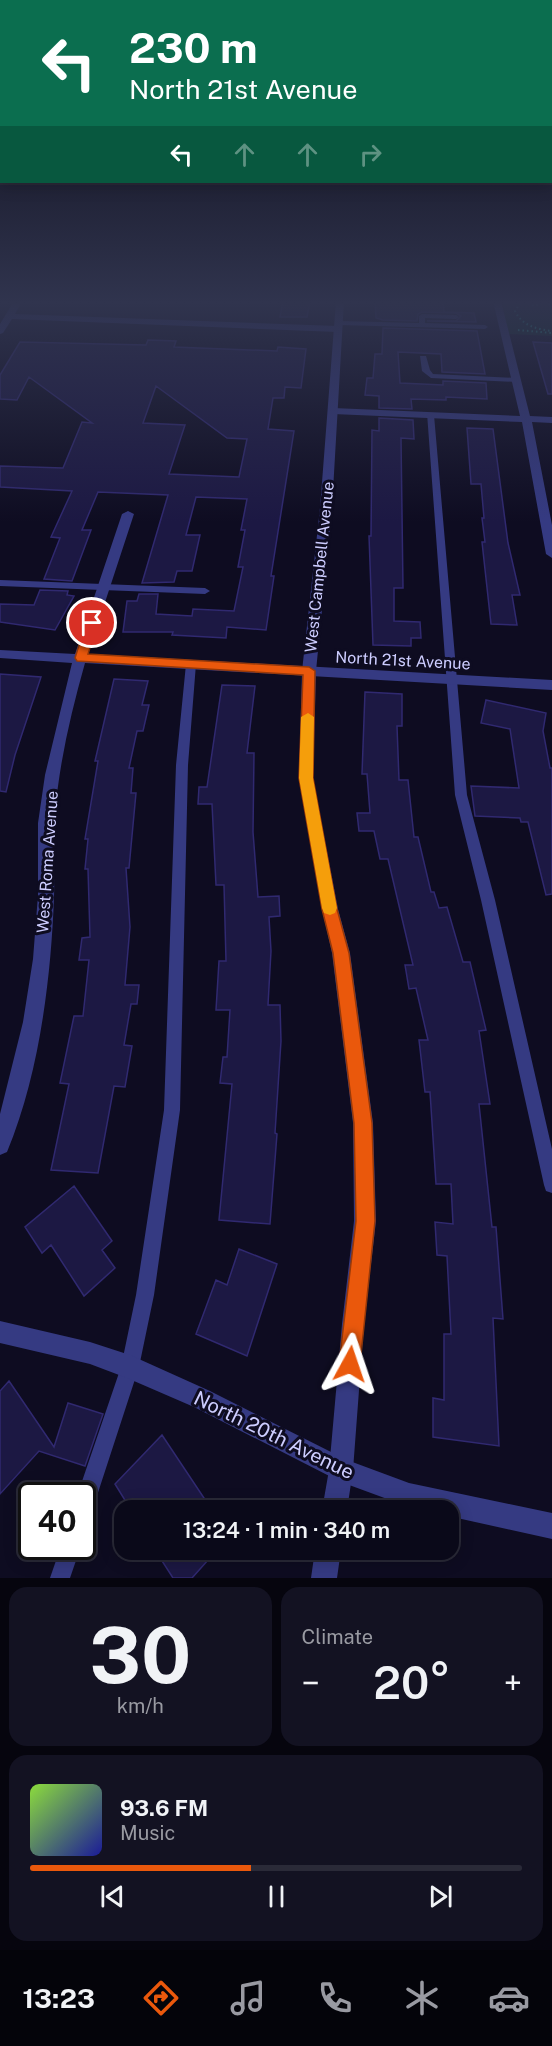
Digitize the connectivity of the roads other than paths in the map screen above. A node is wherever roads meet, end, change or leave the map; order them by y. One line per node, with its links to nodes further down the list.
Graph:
1 (336, 375): 5 (street, West Campbell Avenue)
2 (430, 375): 4 (lane)
3 (516, 375): 4 (street)
4 (517, 380): 7 (street)
5 (333, 411): 6 (street); 17 (street, West Campbell Avenue)
6 (430, 415): 7 (street); 18 (lane)
7 (526, 419): 8 (street); 10 (street)
8 (552, 420)
9 (128, 514): 12 (street, West Roma Avenue)
10 (552, 554)
11 (0, 583): 12 (lane)
12 (104, 587): 13 (lane); 15 (street, West Roma Avenue)
13 (205, 591)
14 (0, 654): 15 (street, North 21st Avenue)
15 (81, 658): 16 (street, North 21st Avenue); 20 (street, West Roma Avenue)
16 (191, 664): 17 (street, North 21st Avenue); 23 (lane)
17 (309, 671): 18 (street, North 21st Avenue); 24 (street, West Campbell Avenue)
18 (452, 679): 19 (street, North 21st Avenue); 21 (lane)
19 (552, 685)
20 (0, 1145)
21 (552, 1185)
22 (0, 1332): 23 (street, North 20th Avenue)
23 (130, 1367): 24 (street, North 20th Avenue); 25 (lane)
24 (341, 1470): 26 (street, West Campbell Avenue); 27 (street, North 20th Avenue)
25 (92, 1482)
26 (336, 1500)
27 (552, 1526)
28 (66, 1560): 30 (lane)
29 (327, 1560): 31 (street)
30 (60, 1578)
31 (324, 1578)

